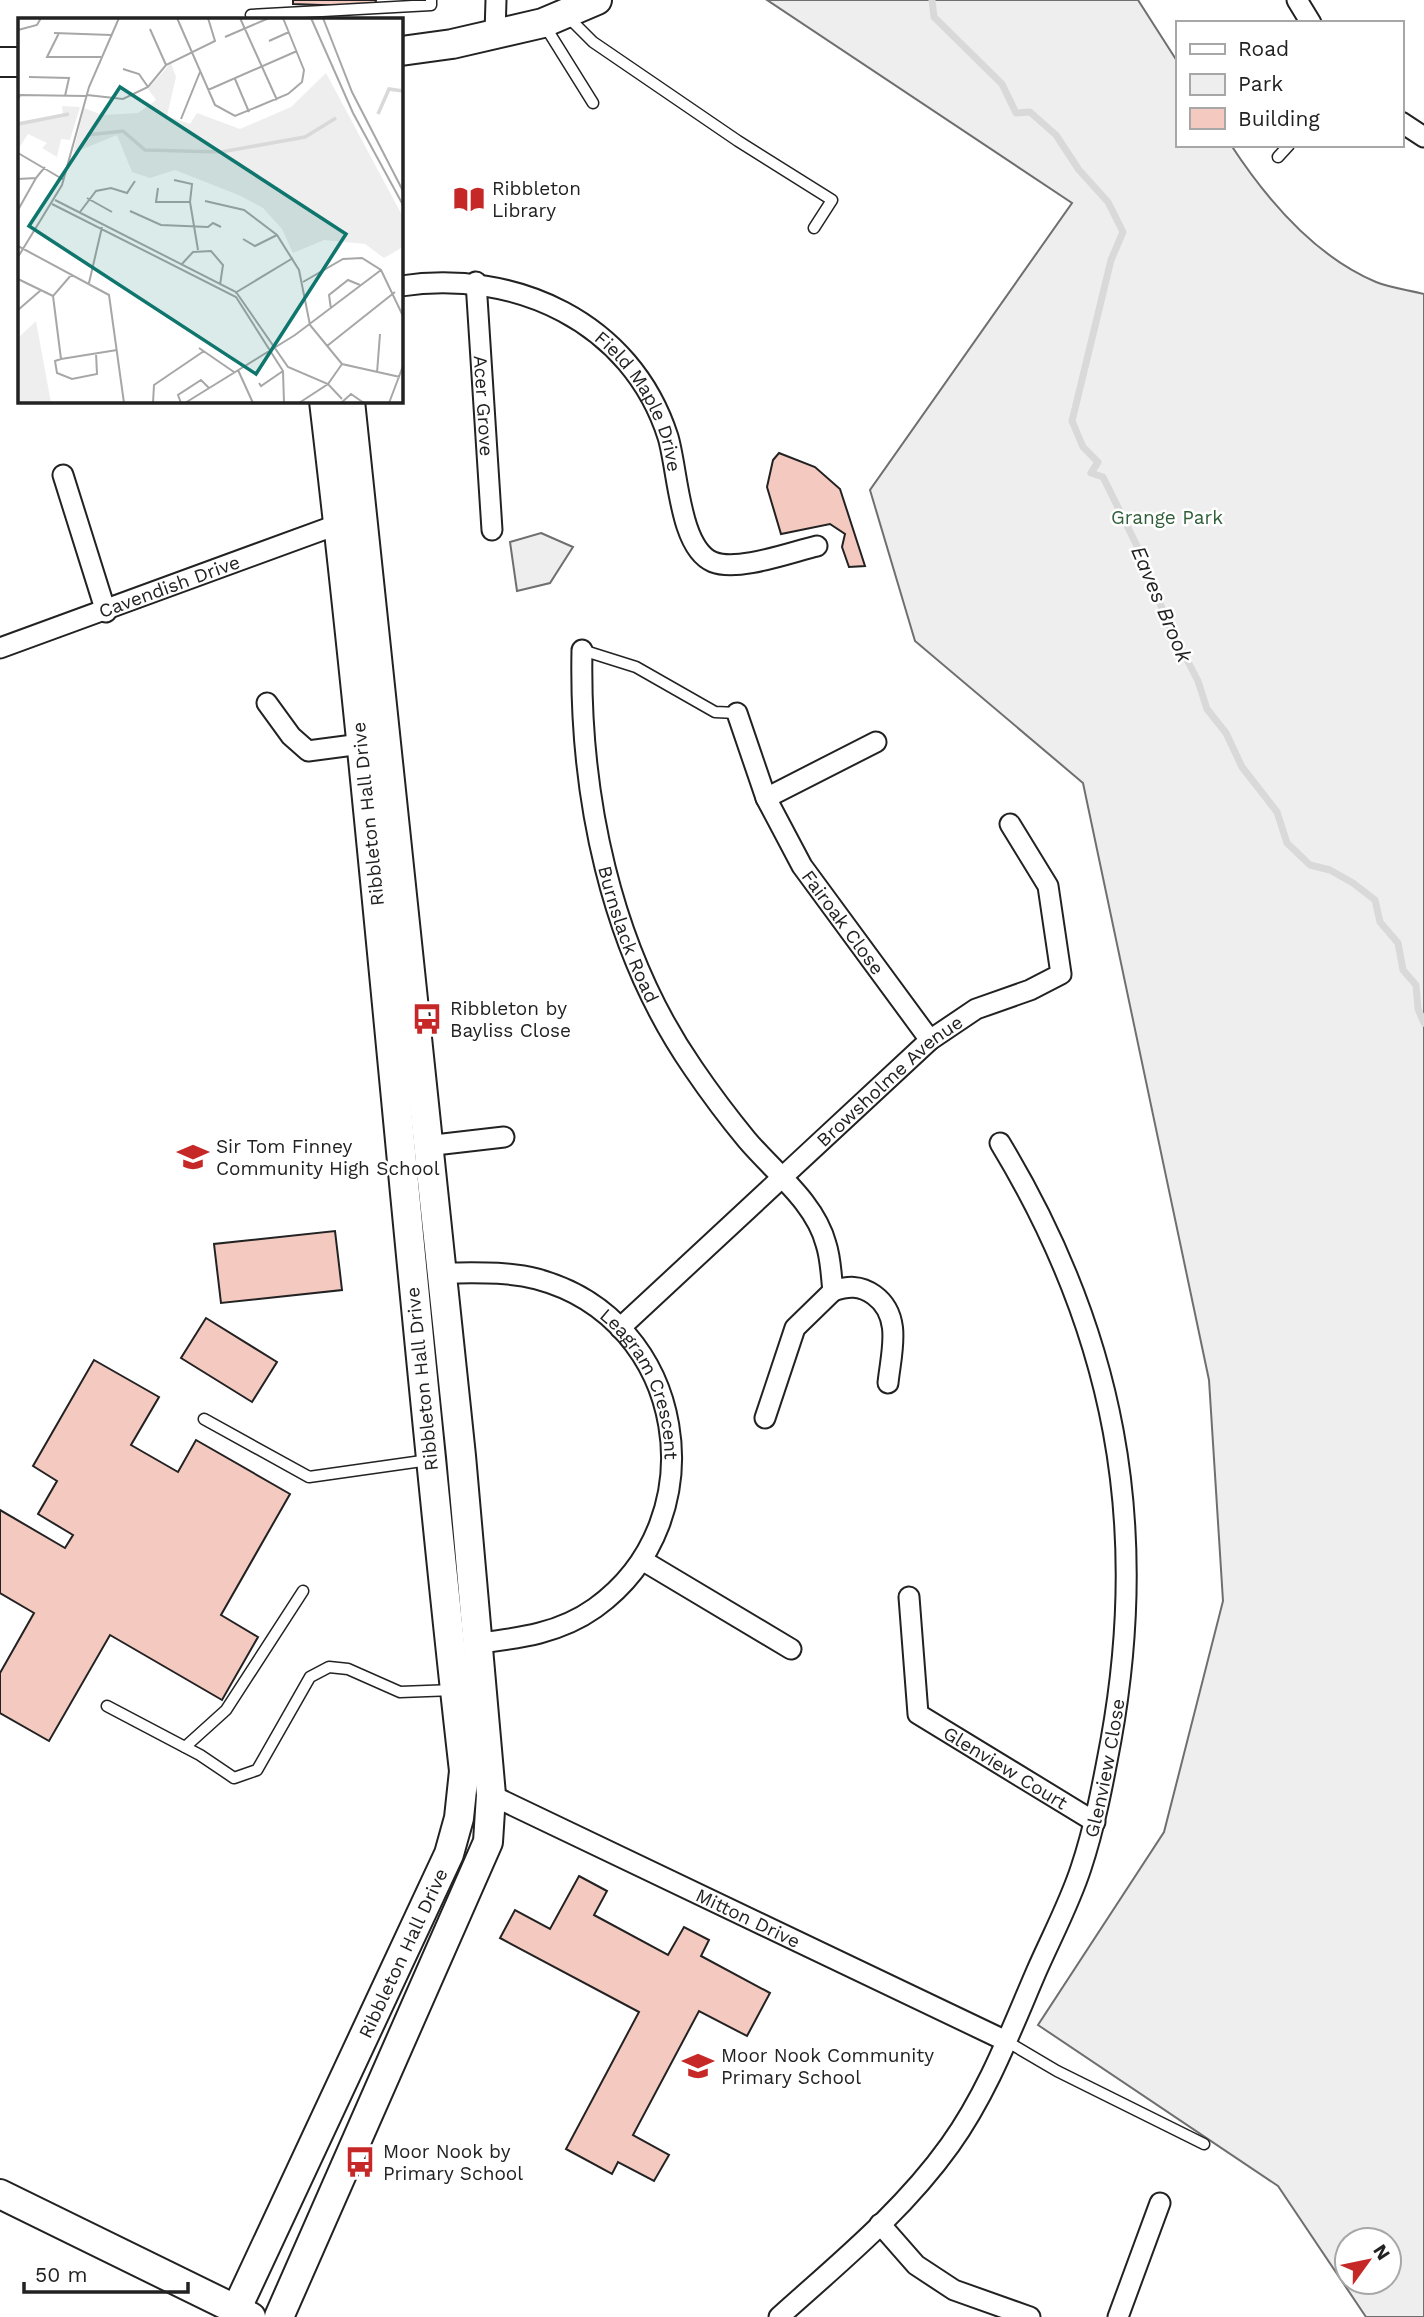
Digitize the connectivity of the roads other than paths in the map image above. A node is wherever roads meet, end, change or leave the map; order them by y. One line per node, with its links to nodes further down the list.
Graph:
1 (431, 0): 5 (lane)
2 (496, 0): 8 (street)
3 (597, 0): 6 (street)
4 (1297, 0): 7 (street)
5 (251, 15)
6 (554, 18): 8 (street); 12 (lane); 17 (lane)
7 (1310, 21)
8 (495, 34): 9 (street)
9 (402, 51)
10 (0, 62): 11 (street)
11 (18, 62)
12 (593, 103)
13 (1403, 123): 14 (street)
14 (1424, 137)
15 (1287, 147): 16 (lane)
16 (1278, 157)
17 (814, 228)
18 (476, 282): 19 (street, Field Maple Drive); 24 (street, Acer Grove); 25 (street, Field Maple Drive)
19 (402, 286)
20 (324, 402): 23 (street, Ribbleton Hall Drive)
21 (350, 402): 23 (street, Ribbleton Hall Drive)
22 (63, 475): 26 (street)
23 (350, 523): 26 (street, Cavendish Drive); 32 (street, Ribbleton Hall Drive); 33 (street, Ribbleton Hall Drive)
24 (492, 530)
25 (817, 546)
26 (106, 612): 27 (street, Cavendish Drive)
27 (0, 648)
28 (582, 650): 30 (lane); 40 (street, Burnslack Road)
29 (267, 703): 32 (street)
30 (737, 713): 34 (street, Fairoak Close)
31 (876, 742): 34 (street)
32 (361, 744): 33 (street, Ribbleton Hall Drive)
33 (377, 788): 39 (street, Ribbleton Hall Drive); 42 (street, Ribbleton Hall Drive)
34 (766, 798): 36 (street, Fairoak Close)
35 (1010, 824): 36 (street, Browsholme Avenue)
36 (930, 1040): 40 (street, Browsholme Avenue)
37 (504, 1137): 39 (street)
38 (1000, 1143): 61 (street, Glenview Close)
39 (426, 1146): 41 (street, Ribbleton Hall Drive)
40 (781, 1177): 43 (street, Burnslack Road); 44 (street, Browsholme Avenue)
41 (442, 1273): 42 (street); 44 (street, Leagram Crescent); 48 (street, Ribbleton Hall Drive)
42 (412, 1276): 49 (street, Ribbleton Hall Drive)
43 (833, 1292): 45 (street); 46 (street)
44 (620, 1328): 50 (street, Leagram Crescent)
45 (888, 1383)
46 (765, 1418)
47 (204, 1419): 49 (lane)
48 (461, 1456): 49 (street); 53 (street, Ribbleton Hall Drive)
49 (429, 1460): 54 (street, Ribbleton Hall Drive)
50 (642, 1560): 53 (street, Leagram Crescent); 55 (street)
51 (303, 1591): 58 (lane)
52 (909, 1597): 61 (street, Glenview Court)
53 (479, 1643): 54 (street); 60 (street, Ribbleton Hall Drive)
54 (452, 1647): 56 (street, Ribbleton Hall Drive)
55 (792, 1649)
56 (455, 1690): 58 (lane); 59 (street, Ribbleton Hall Drive)
57 (107, 1706): 58 (lane)
58 (185, 1747)
59 (461, 1795): 60 (street); 67 (street, Ribbleton Hall Drive)
60 (491, 1795): 62 (street, Mitton Drive); 68 (street, Ribbleton Hall Drive)
61 (1095, 1822): 62 (street, Glenview Close)
62 (1006, 2041): 63 (lane); 66 (street, Glenview Close)
63 (1204, 2144)
64 (0, 2194): 67 (street)
65 (1160, 2203): 71 (street)
66 (880, 2224): 69 (street, Glenview Close); 70 (street)
67 (240, 2315)
68 (279, 2317)
69 (779, 2317)
70 (1030, 2317)
71 (1118, 2317)

